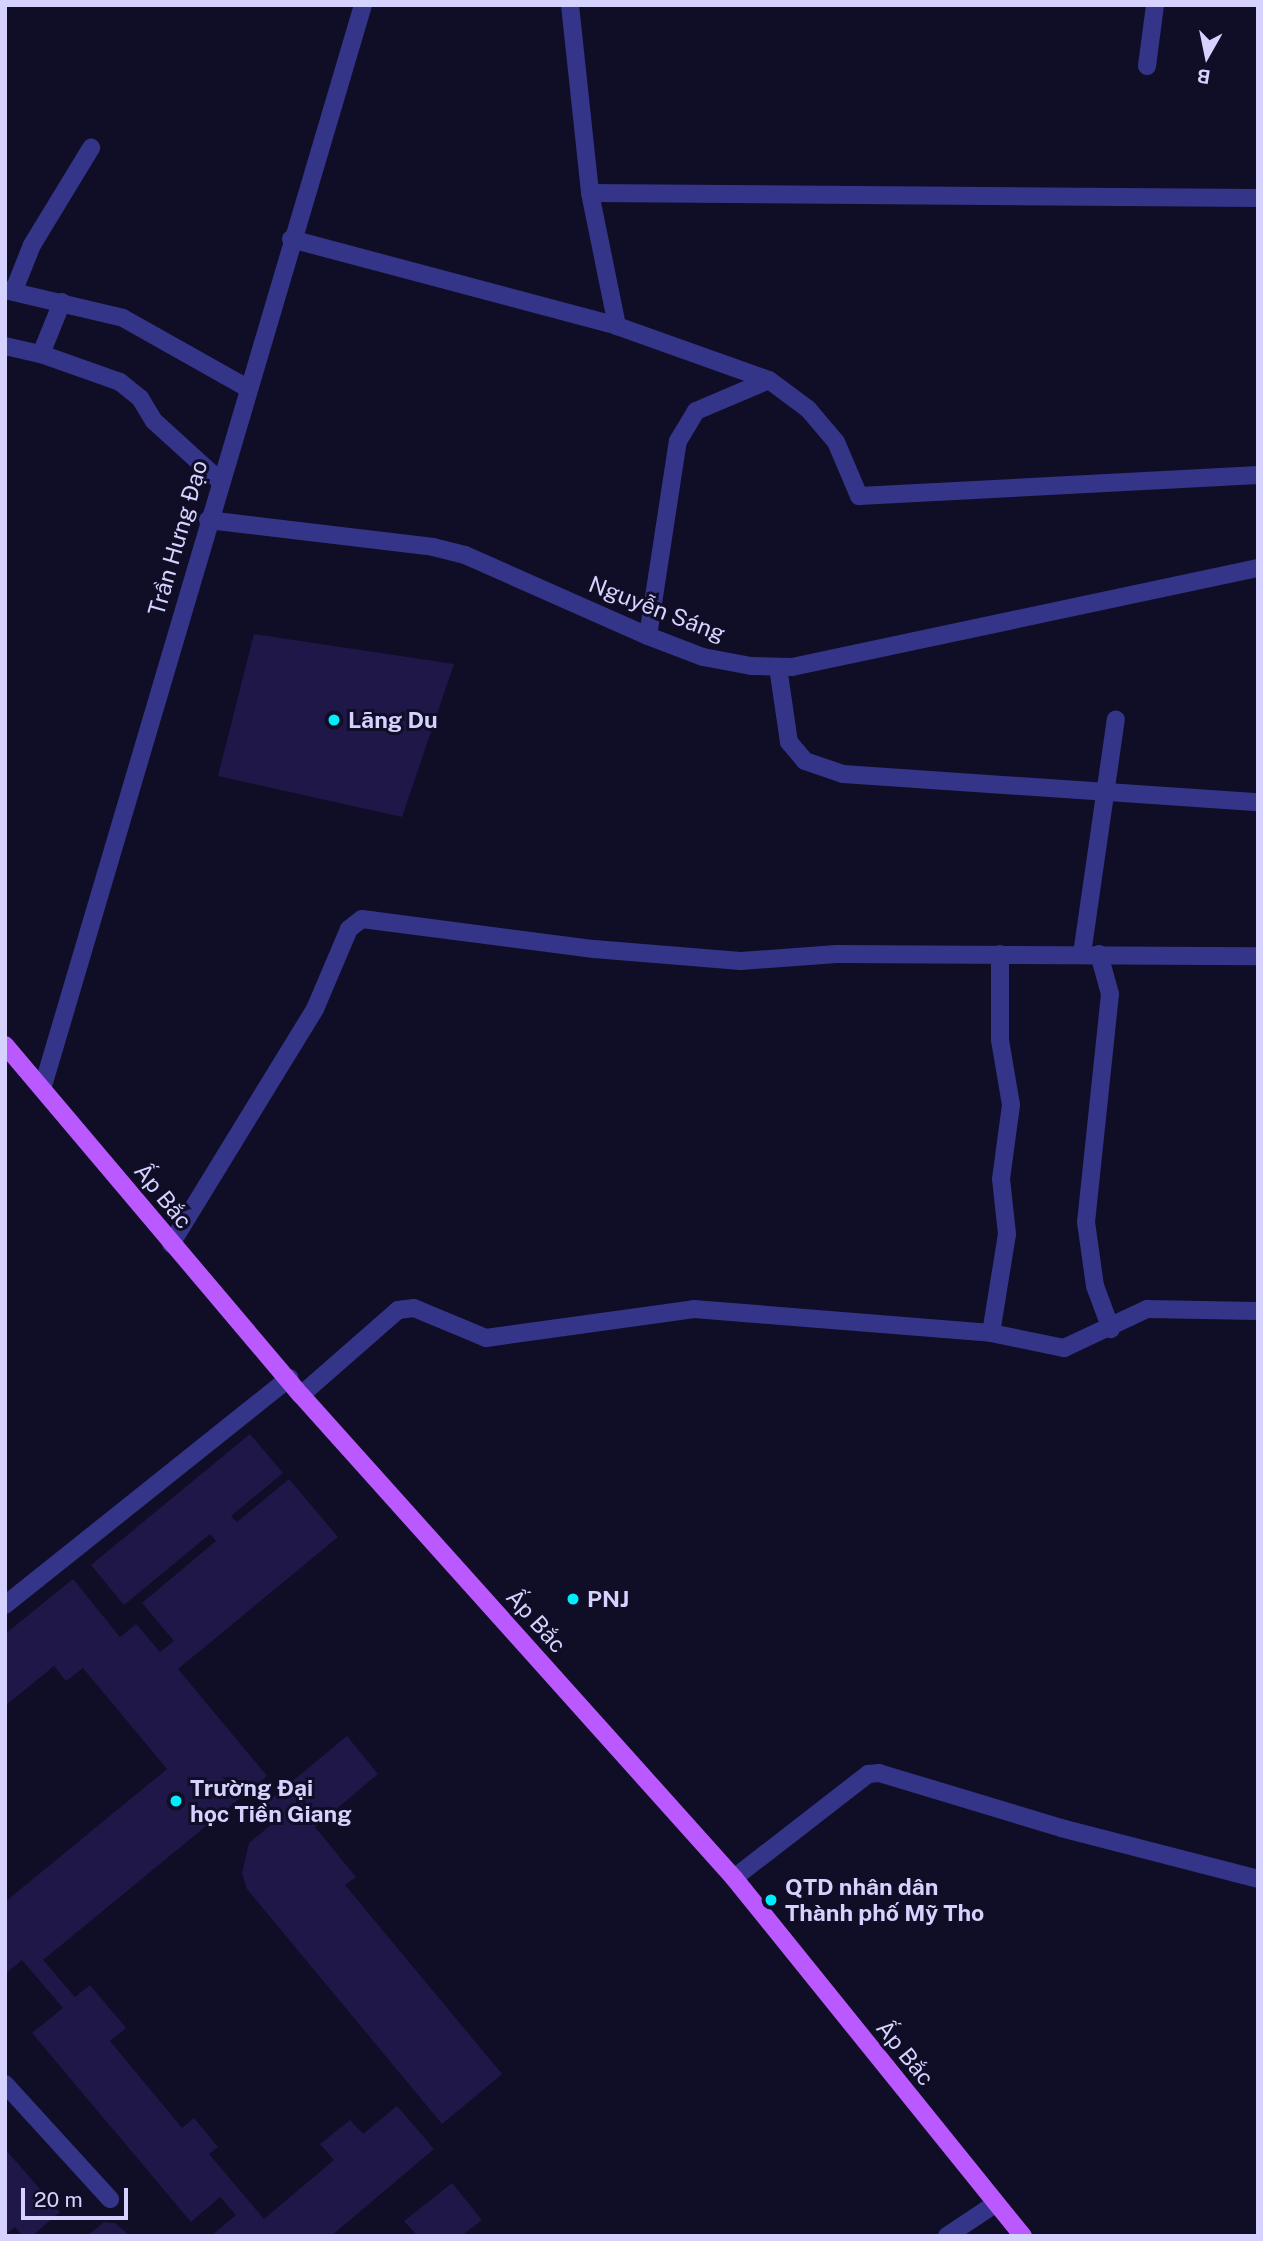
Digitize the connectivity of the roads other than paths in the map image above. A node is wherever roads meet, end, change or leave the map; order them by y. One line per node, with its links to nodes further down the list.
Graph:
1 (363, 5): 8 (street, Trần Hưng Đạo)
2 (570, 5): 6 (street)
3 (1155, 5): 4 (street)
4 (1147, 66)
5 (92, 148): 9 (street)
6 (590, 193): 7 (street); 11 (street)
7 (1258, 198)
8 (291, 239): 11 (street); 15 (street, Trần Hưng Đạo)
9 (10, 290): 10 (street)
10 (62, 302): 13 (street); 15 (street)
11 (617, 326): 14 (street)
12 (5, 346): 13 (street)
13 (41, 354): 17 (street)
14 (769, 380): 16 (street); 20 (street)
15 (247, 388): 17 (street, Trần Hưng Đạo)
16 (1258, 475)
17 (220, 481): 18 (street, Trần Hưng Đạo)
18 (208, 520): 20 (street, Nguyễn Sáng); 29 (street, Trần Hưng Đạo)
19 (1258, 568): 21 (street, Nguyễn Sáng)
20 (648, 636): 21 (street, Nguyễn Sáng)
21 (778, 667): 23 (street)
22 (1116, 719): 23 (street)
23 (1106, 791): 24 (street); 26 (street)
24 (1258, 802)
25 (1000, 954): 26 (street); 30 (street); 33 (street)
26 (1091, 954): 27 (street); 32 (street)
27 (1258, 956)
28 (5, 1045): 29 (main road, Ấp Bắc)
29 (43, 1086): 30 (main road, Ấp Bắc)
30 (171, 1244): 34 (main road, Ấp Bắc)
31 (1258, 1311): 32 (street)
32 (1111, 1329): 33 (street)
33 (991, 1333): 35 (street)
34 (289, 1378): 35 (main road, Ấp Bắc); 36 (street)
35 (301, 1395): 37 (main road, Ấp Bắc)
36 (5, 1605)
37 (734, 1878): 38 (street); 41 (main road, Ấp Bắc)
38 (1258, 1879)
39 (5, 2084): 40 (street)
40 (110, 2199)
41 (995, 2204): 42 (street); 43 (main road, Ấp Bắc)
42 (947, 2236)
43 (1023, 2236)

